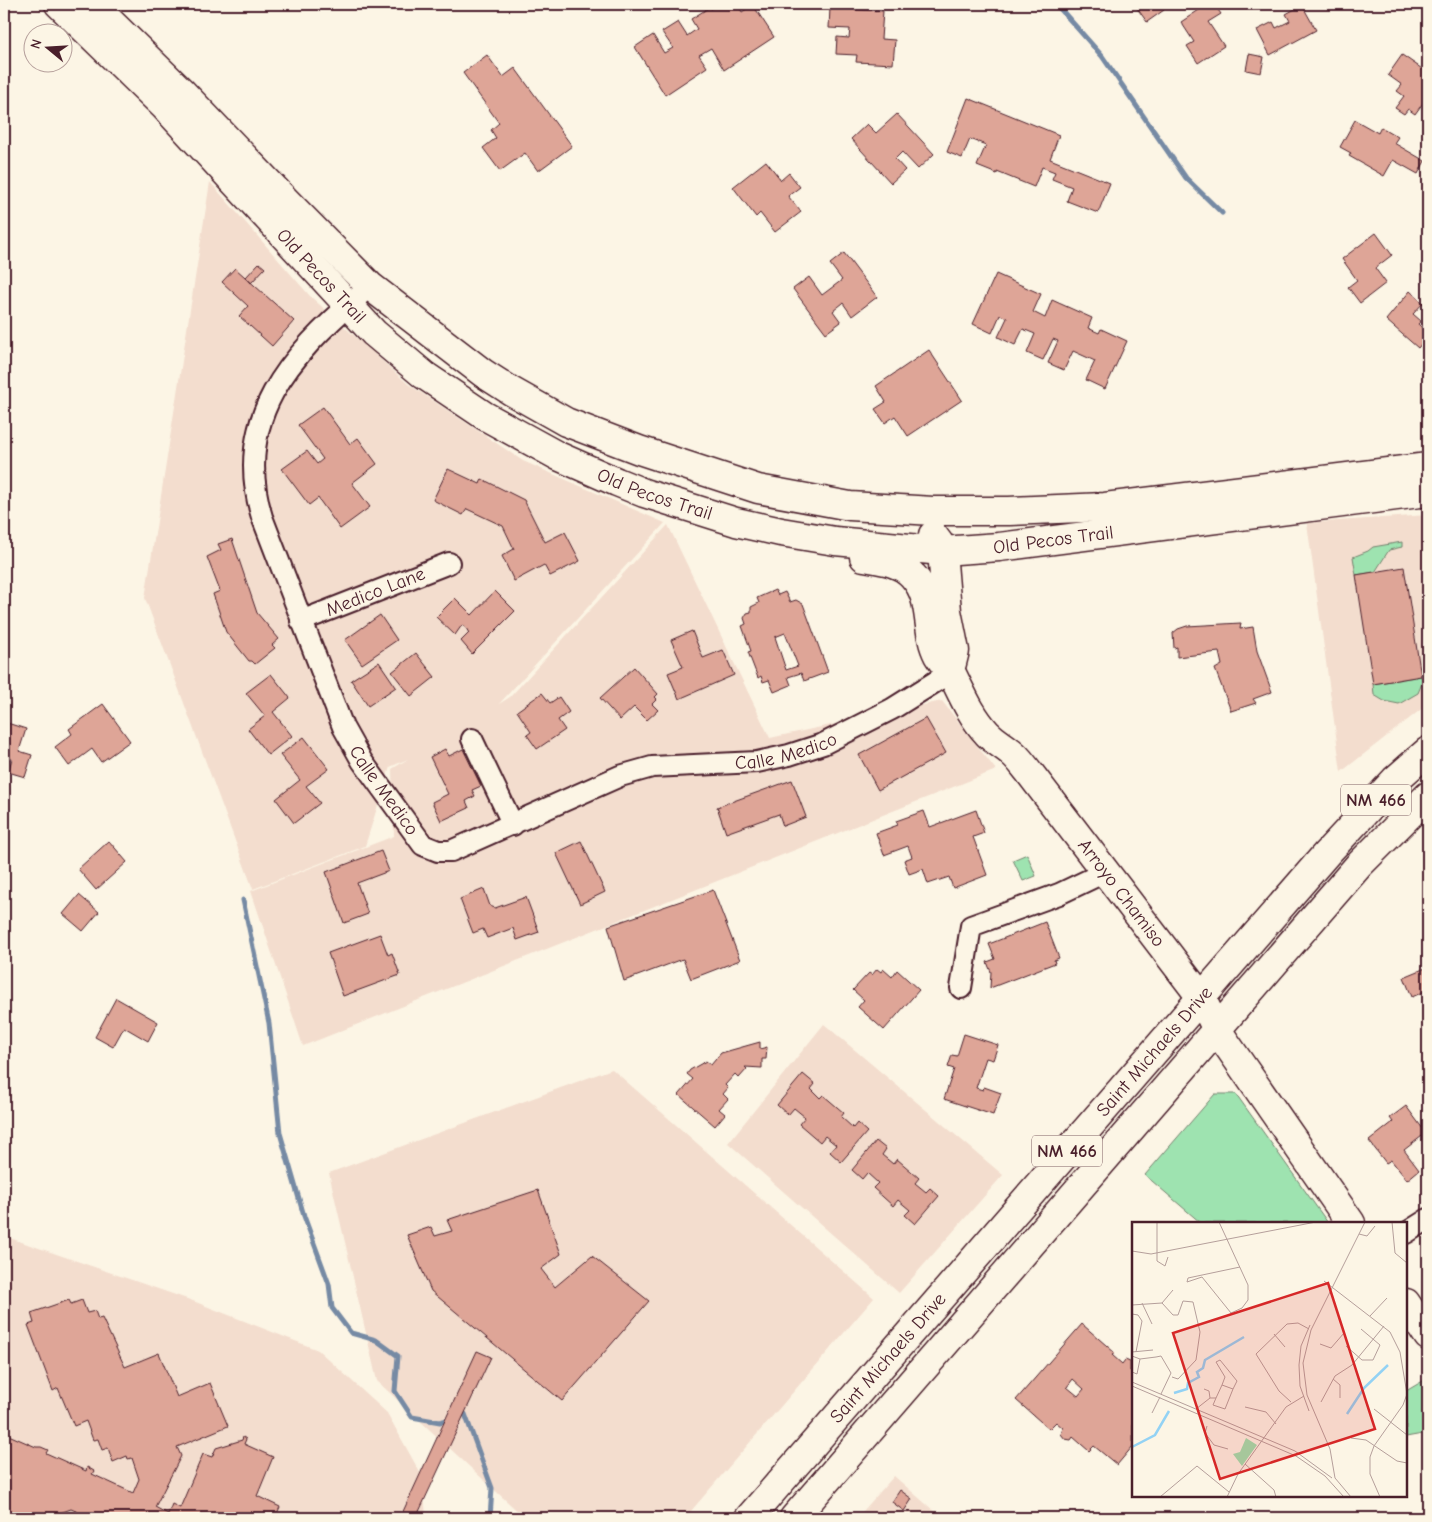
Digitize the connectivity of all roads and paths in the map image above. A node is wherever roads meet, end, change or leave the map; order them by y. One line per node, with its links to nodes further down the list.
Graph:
1 (59, 4): 4 (main road, Old Pecos Trail)
2 (92, 4): 3 (main road, Old Pecos Trail)
3 (370, 286): 4 (street, Calle Medico); 5 (main road, Old Pecos Trail)
4 (349, 304): 8 (main road, Old Pecos Trail); 11 (street, Calle Medico)
5 (566, 422): 6 (main road, Old Pecos Trail); 9 (main road)
6 (1428, 467)
7 (1428, 492): 9 (main road, Old Pecos Trail)
8 (644, 493): 9 (main road, Old Pecos Trail); 12 (main road, Arroyo Chamiso)
9 (942, 551): 12 (main road)
10 (449, 563): 11 (street, Medico Lane)
11 (301, 621): 16 (street, Calle Medico)
12 (951, 672): 16 (street, Calle Medico); 17 (main road, Arroyo Chamiso)
13 (472, 739): 16 (street)
14 (1428, 750): 19 (main road, Saint Michaels Drive / NM 466)
15 (1428, 796): 20 (main road, Saint Michaels Drive / NM 466)
16 (513, 824)
17 (1105, 872): 18 (street); 19 (main road, Arroyo Chamiso)
18 (961, 988)
19 (1201, 997): 20 (main road, Arroyo Chamiso); 26 (main road, Saint Michaels Drive / NM 466)
20 (1217, 1030): 22 (main road, Arroyo Chamiso); 29 (main road, Saint Michaels Drive / NM 466)
21 (1428, 1219): 23 (street)
22 (1350, 1222)
23 (1407, 1233)
24 (1407, 1304): 25 (main road)
25 (1428, 1336)
26 (802, 1457): 27 (main road, Saint Michaels Drive / NM 466); 28 (main road)
27 (749, 1518)
28 (767, 1518)
29 (794, 1518)

